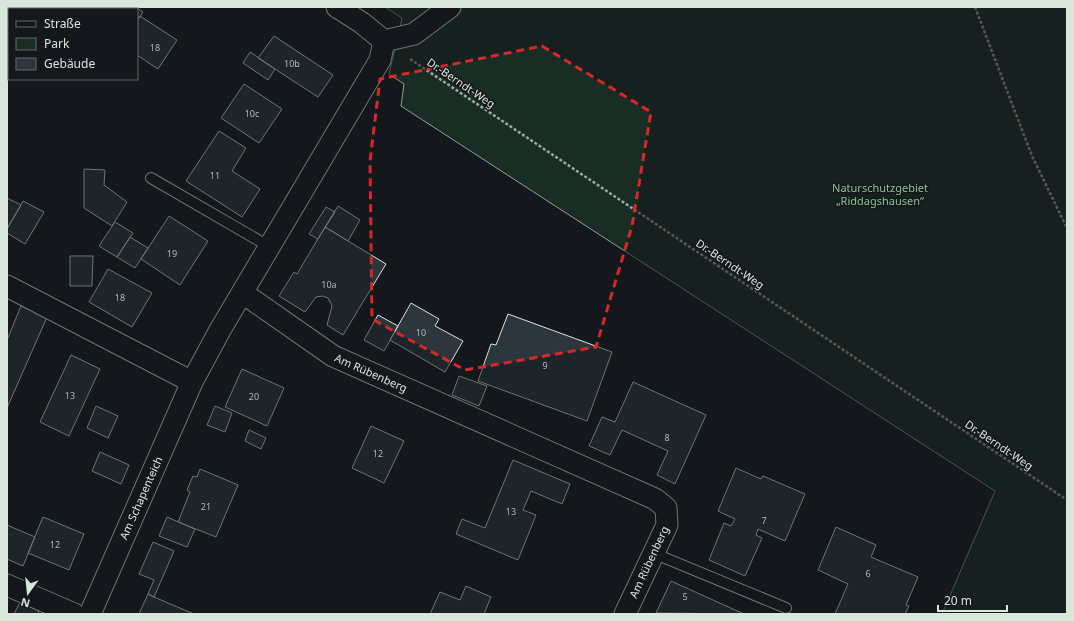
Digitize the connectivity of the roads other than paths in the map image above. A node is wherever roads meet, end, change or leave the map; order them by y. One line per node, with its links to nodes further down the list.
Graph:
1 (337, 7): 3 (street)
2 (450, 7): 3 (street)
3 (384, 41): 5 (street)
4 (151, 178): 5 (lane)
5 (270, 247): 7 (street)
6 (7, 286): 8 (street)
7 (243, 293): 8 (street, Am Schapenteich); 9 (street, Am Rübenberg)
8 (192, 382): 13 (street, Am Schapenteich)
9 (653, 553): 11 (lane); 14 (street, Am Rübenberg)
10 (7, 585): 12 (street)
11 (786, 608)
12 (74, 614)
13 (90, 614)
14 (625, 614)

